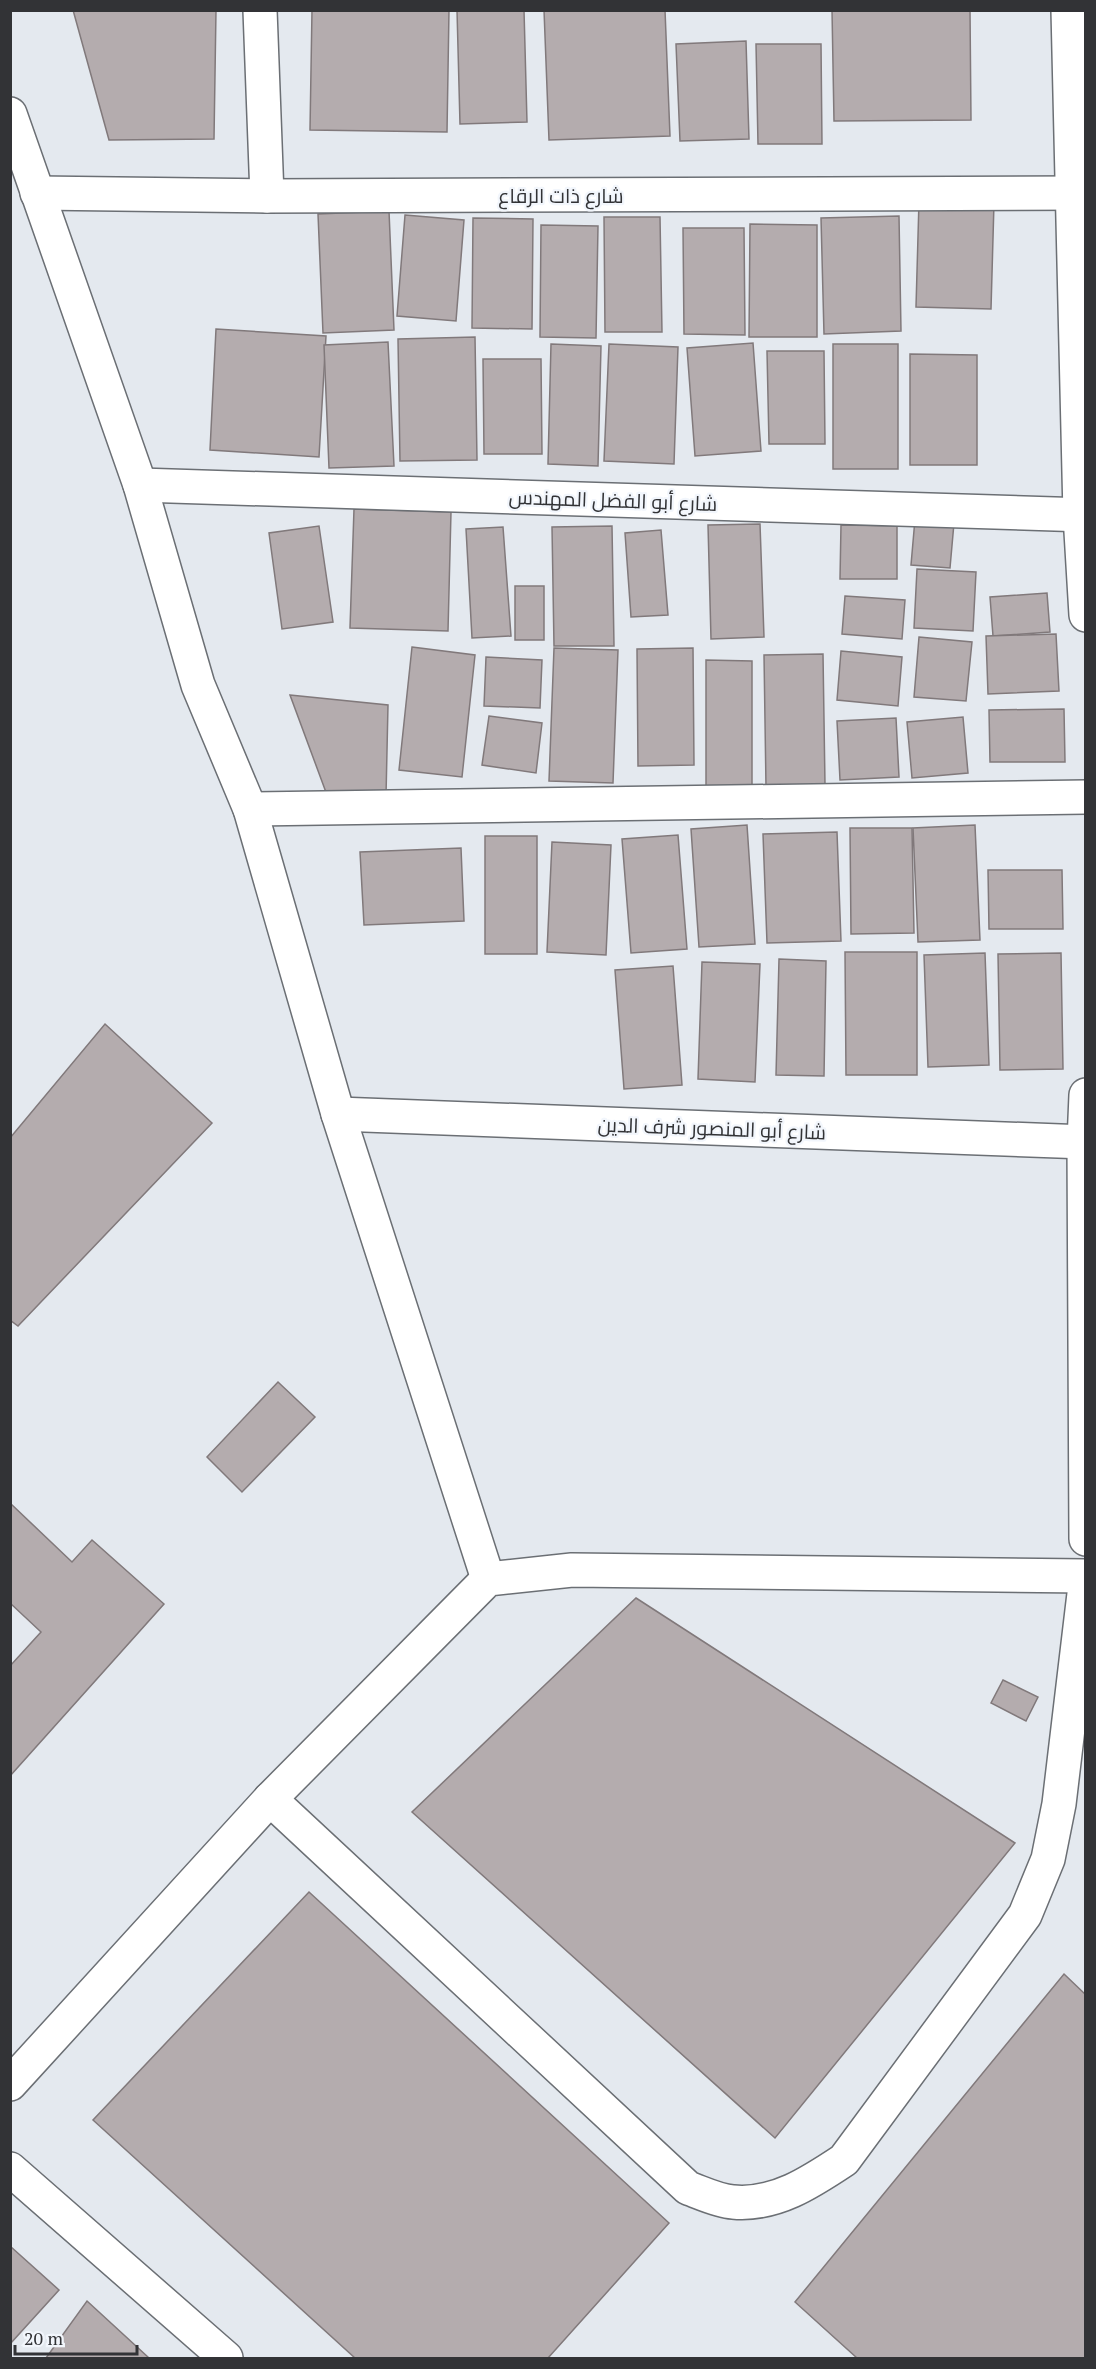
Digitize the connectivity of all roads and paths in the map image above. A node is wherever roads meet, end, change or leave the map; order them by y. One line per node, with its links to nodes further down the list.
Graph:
1 (260, 10): 6 (street)
2 (1068, 10): 5 (street)
3 (10, 114): 4 (street)
4 (37, 193): 6 (street, شارع ذات الرقاع); 7 (street)
5 (1079, 193): 6 (street, شارع ذات الرقاع); 8 (street)
6 (267, 196)
7 (140, 485): 8 (street, شارع أبو الفضل المهندس); 11 (street)
8 (1083, 515): 9 (street)
9 (1086, 615)
10 (1086, 797): 11 (street)
11 (250, 809): 13 (street)
12 (1086, 1095): 14 (street)
13 (338, 1114): 14 (street, شارع أبو المنصور شرف الدين); 17 (street)
14 (1085, 1142): 15 (street)
15 (1086, 1539)
16 (1086, 1577): 17 (street); 18 (street)
17 (488, 1580): 18 (street)
18 (270, 1799): 19 (street)
19 (10, 2084)
20 (10, 2169): 21 (street)
21 (226, 2358)

